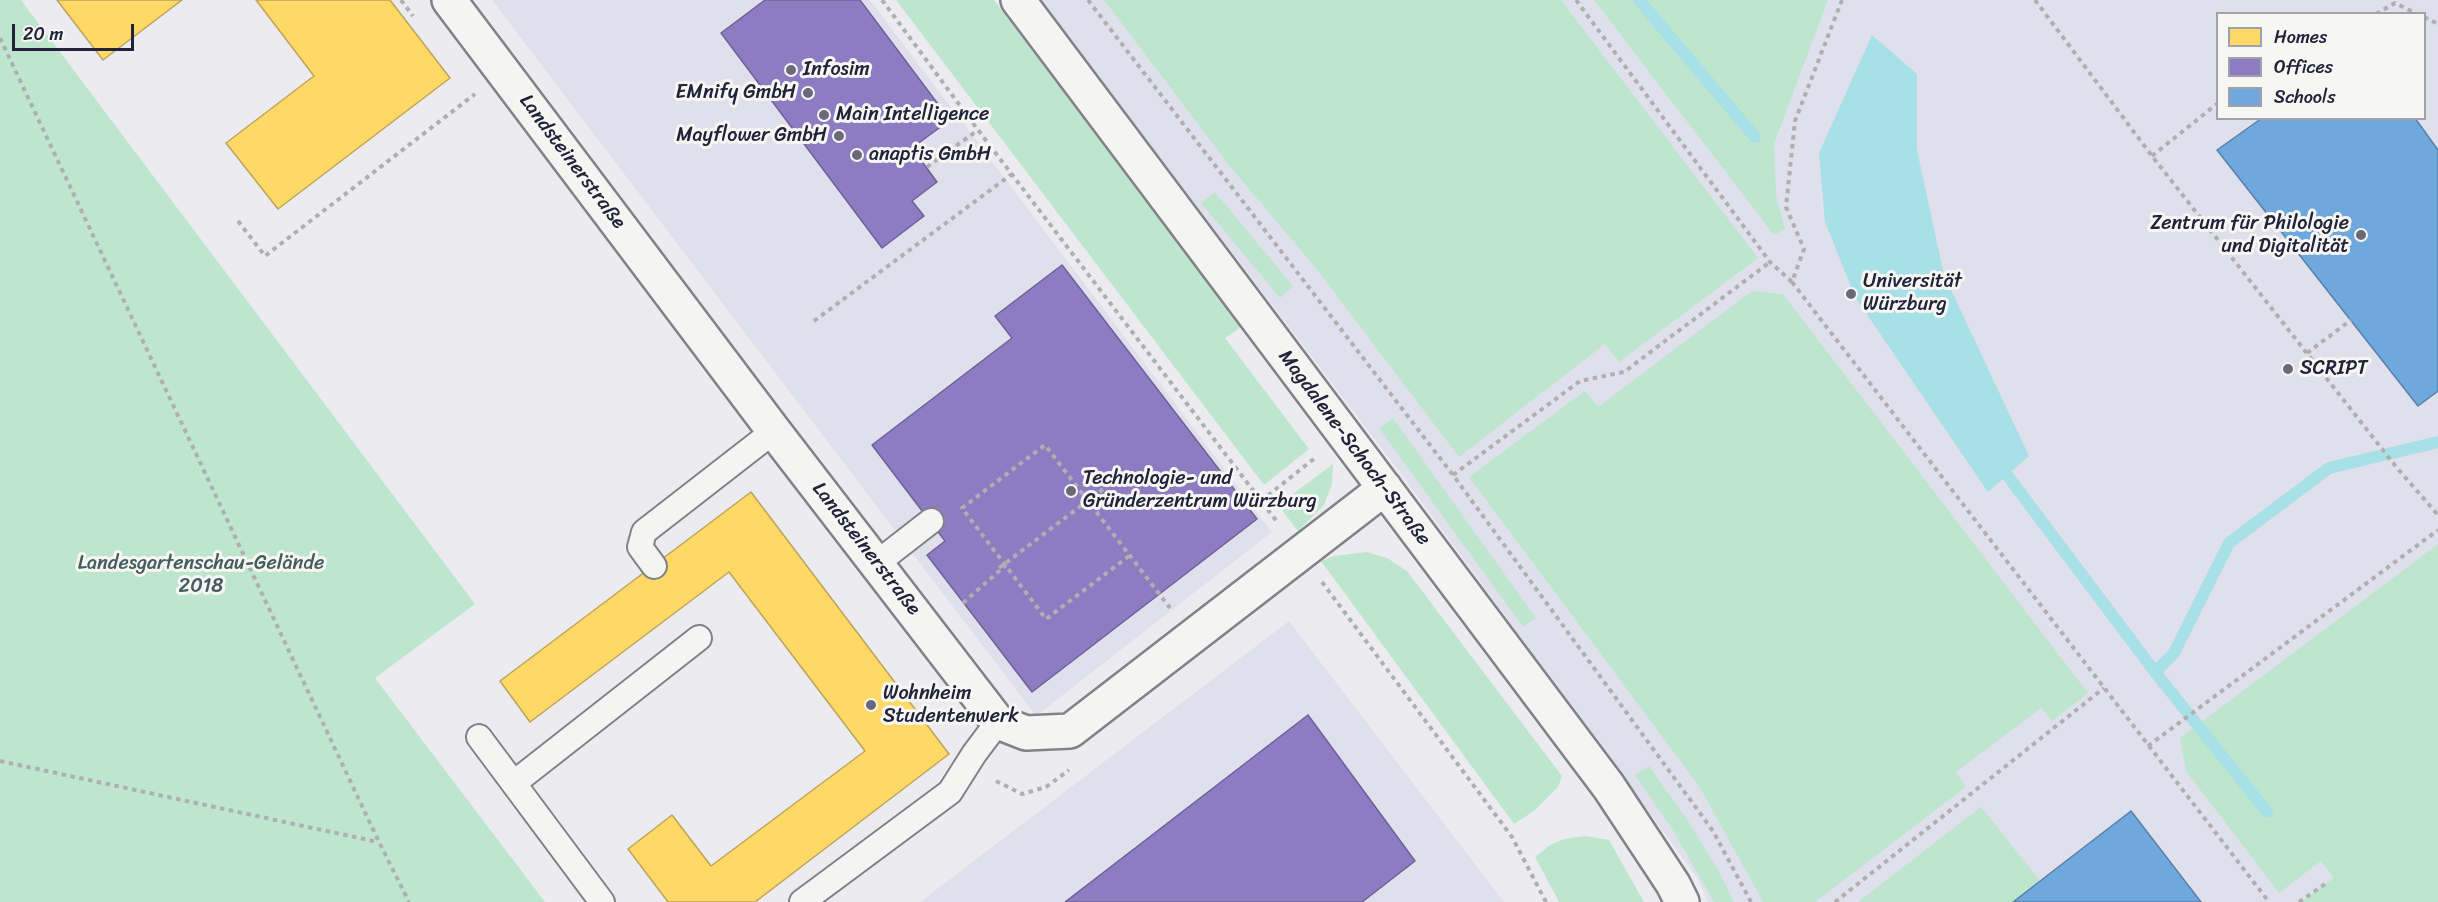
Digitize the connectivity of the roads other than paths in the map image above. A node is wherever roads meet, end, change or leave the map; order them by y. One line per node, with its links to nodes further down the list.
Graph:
1 (450, 0): 3 (street, Landsteinerstraße)
2 (1018, 0): 4 (street, Magdalene-Schoch-Straße)
3 (774, 431): 6 (street, Landsteinerstraße); 7 (lane)
4 (1385, 488): 9 (street); 14 (street, Magdalene-Schoch-Straße)
5 (931, 521): 6 (lane)
6 (877, 563): 9 (street, Landsteinerstraße)
7 (654, 566)
8 (699, 638): 11 (lane)
9 (998, 722): 13 (lane)
10 (479, 737): 11 (lane)
11 (514, 783): 12 (lane)
12 (602, 902)
13 (802, 902)
14 (1682, 902)

